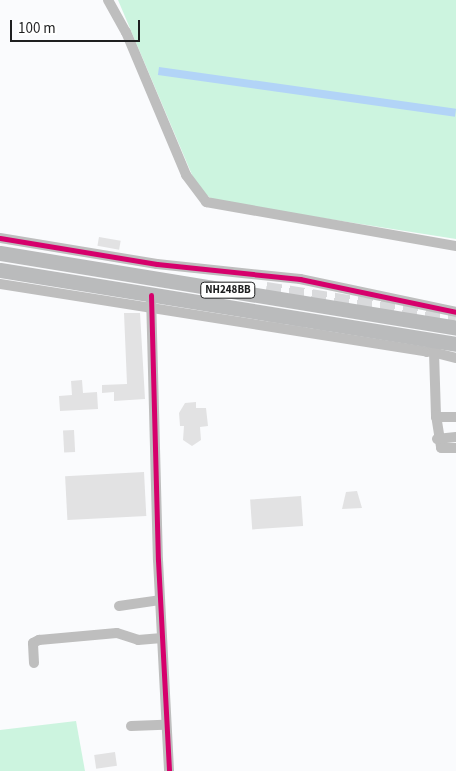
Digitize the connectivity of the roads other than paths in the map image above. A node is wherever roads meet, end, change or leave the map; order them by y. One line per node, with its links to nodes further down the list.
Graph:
1 (108, 0): 3 (street)
2 (0, 238): 8 (street)
3 (456, 246)
4 (0, 253): 9 (highway, NH248BB)
5 (0, 270): 7 (highway, NH248BB)
6 (0, 284): 7 (street)
7 (151, 301): 11 (highway, NH248BB); 18 (street)
8 (456, 312)
9 (456, 328)
10 (456, 344): 11 (highway, NH248BB)
11 (434, 348): 12 (street); 13 (street)
12 (456, 358)
13 (436, 414): 14 (street); 16 (street)
14 (456, 417)
15 (456, 437): 16 (street)
16 (437, 439): 17 (street)
17 (456, 448)
18 (160, 600): 19 (street); 20 (street)
19 (119, 606)
20 (162, 638): 21 (street); 22 (street)
21 (34, 663)
22 (164, 725): 23 (street); 24 (street)
23 (131, 726)
24 (170, 771)

